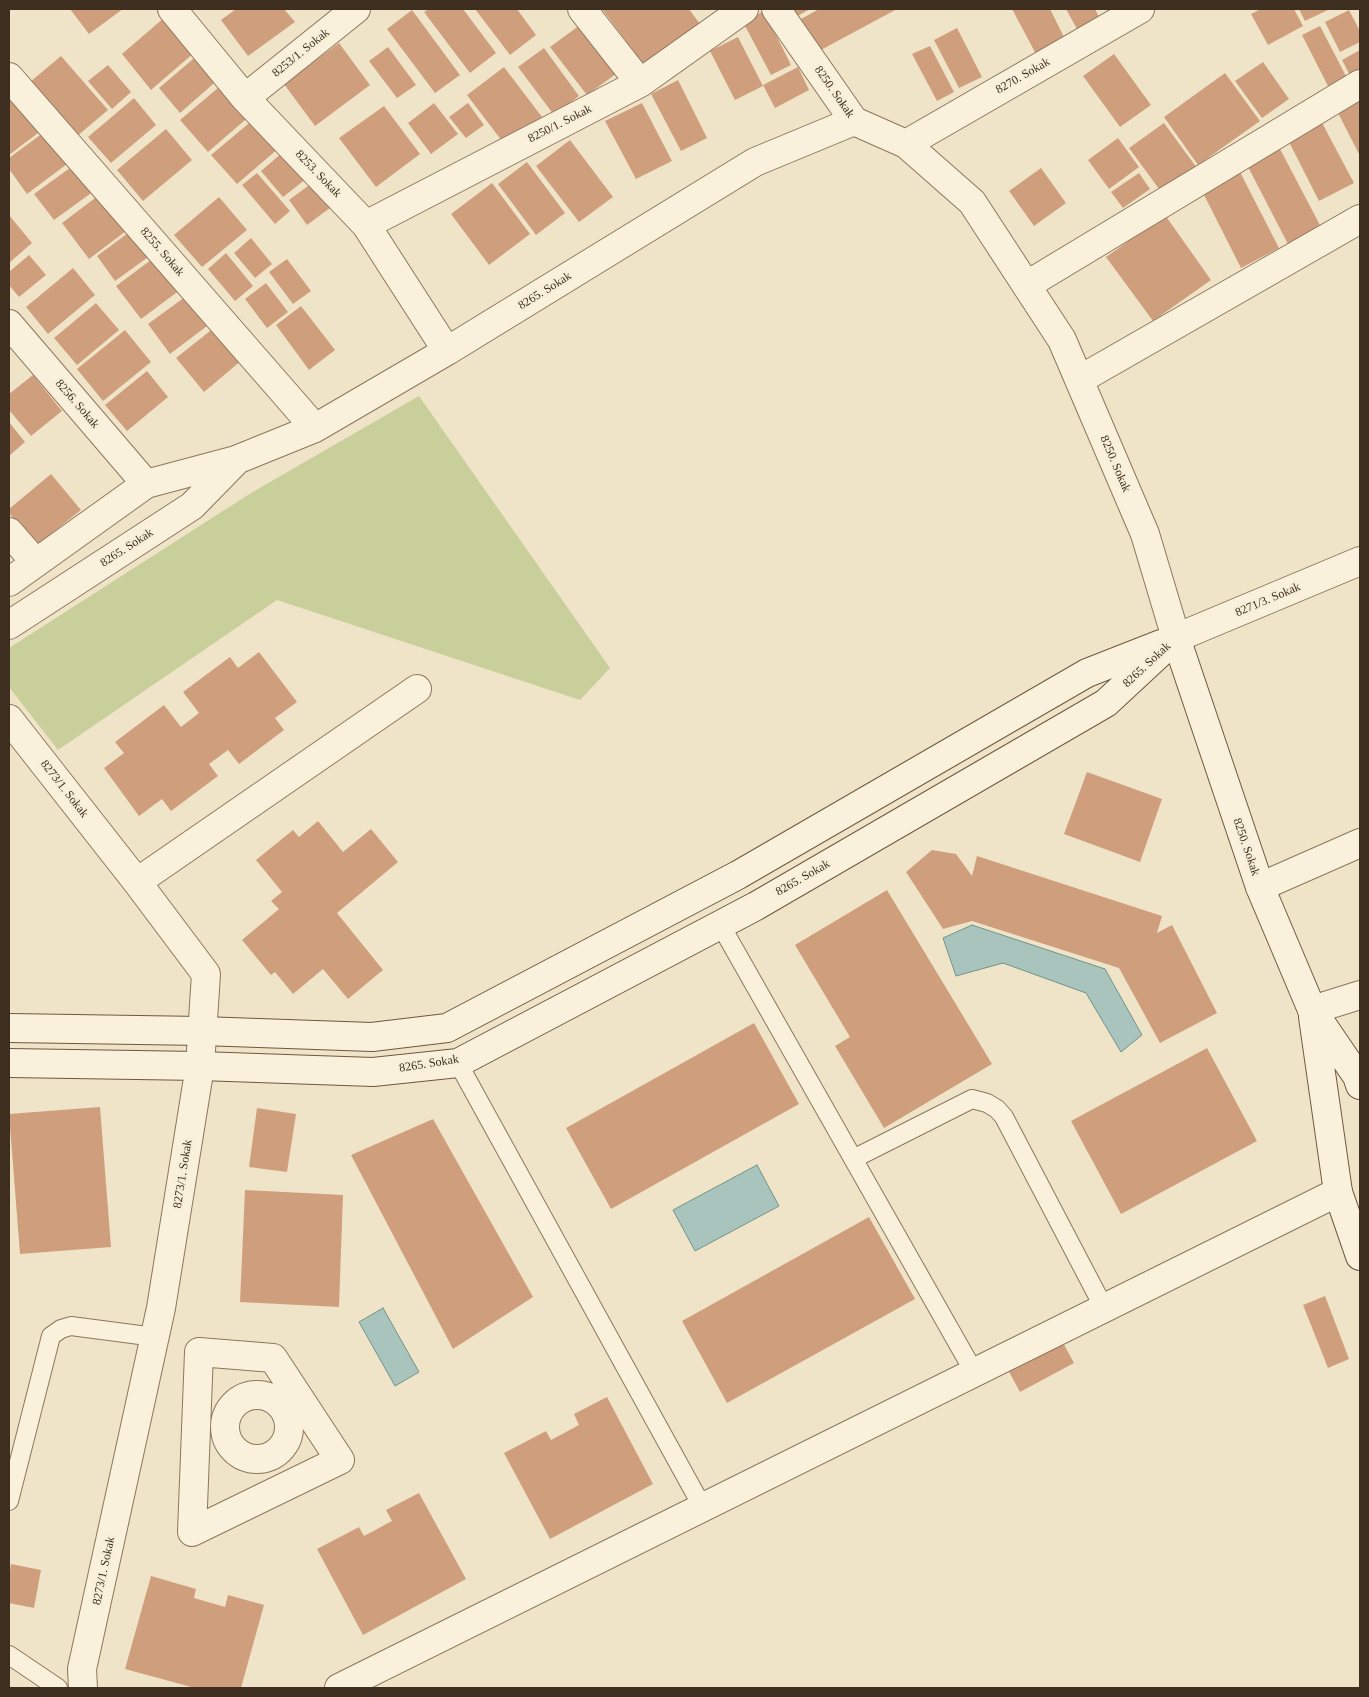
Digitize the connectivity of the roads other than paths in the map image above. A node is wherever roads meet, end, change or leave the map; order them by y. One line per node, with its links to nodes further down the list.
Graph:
1 (172, 9): 10 (street, 8253. Sokak)
2 (356, 9): 10 (street, 8253/1. Sokak)
3 (582, 9): 8 (street)
4 (744, 9): 8 (street, 8250/1. Sokak)
5 (776, 9): 11 (street, 8250. Sokak)
6 (1140, 9): 12 (street, 8270. Sokak)
7 (9, 77): 19 (street, 8255. Sokak)
8 (640, 83): 14 (street, 8250/1. Sokak)
9 (1360, 84): 15 (street)
10 (245, 98): 14 (street, 8253. Sokak)
11 (854, 121): 12 (street, 8250. Sokak); 17 (street, 8265. Sokak)
12 (906, 144): 15 (street, 8250. Sokak)
13 (1360, 219): 18 (street)
14 (366, 225): 17 (street, 8253. Sokak)
15 (1027, 285): 18 (street, 8250. Sokak)
16 (9, 324): 21 (street, 8256. Sokak)
17 (447, 351): 19 (street, 8265. Sokak)
18 (1079, 380): 27 (street, 8250. Sokak)
19 (315, 428): 20 (street, 8265. Sokak)
20 (236, 460): 21 (street, 8265. Sokak); 26 (street, 8265. Sokak)
21 (146, 484): 24 (street, 8265. Sokak)
22 (9, 532): 24 (street)
23 (1360, 561): 27 (street, 8271/3. Sokak)
24 (36, 563): 25 (street, 8265. Sokak)
25 (9, 582)
26 (9, 625)
27 (1176, 638): 32 (street, 8250. Sokak); 33 (street, 8265. Sokak); 37 (street, 8265. Sokak)
28 (417, 689): 31 (street)
29 (9, 719): 31 (street, 8273/1. Sokak)
30 (1360, 843): 32 (street)
31 (137, 882): 37 (street, 8273/1. Sokak)
32 (1260, 887): 35 (street, 8250. Sokak)
33 (720, 924): 38 (street, 8265. Sokak); 42 (lane)
34 (1360, 995): 35 (street)
35 (1312, 1010): 41 (street, 8250. Sokak); 43 (street, 8250. Sokak)
36 (9, 1028): 37 (street, 8265. Sokak)
37 (202, 1031): 40 (street, 8273/1. Sokak)
38 (458, 1062): 40 (street, 8265. Sokak); 56 (lane)
39 (9, 1063): 40 (street, 8265. Sokak)
40 (200, 1066): 46 (street, 8273/1. Sokak)
41 (1360, 1085)
42 (853, 1159): 45 (lane); 48 (lane)
43 (1338, 1192): 44 (street, 8250. Sokak); 45 (street)
44 (1360, 1256)
45 (1104, 1308): 48 (street)
46 (155, 1337): 55 (lane); 59 (street, 8273/1. Sokak)
47 (237, 1355): 49 (street); 50 (street); 52 (street)
48 (974, 1372): 56 (street)
49 (248, 1396): 50 (street); 51 (street)
50 (295, 1409): 53 (street); 54 (street)
51 (225, 1430): 52 (street); 53 (street)
52 (196, 1433): 54 (street)
53 (262, 1459): 54 (street)
54 (275, 1492)
55 (9, 1501)
56 (703, 1508): 60 (street)
57 (9, 1655): 58 (lane)
58 (58, 1688)
59 (83, 1688)
60 (339, 1688)

